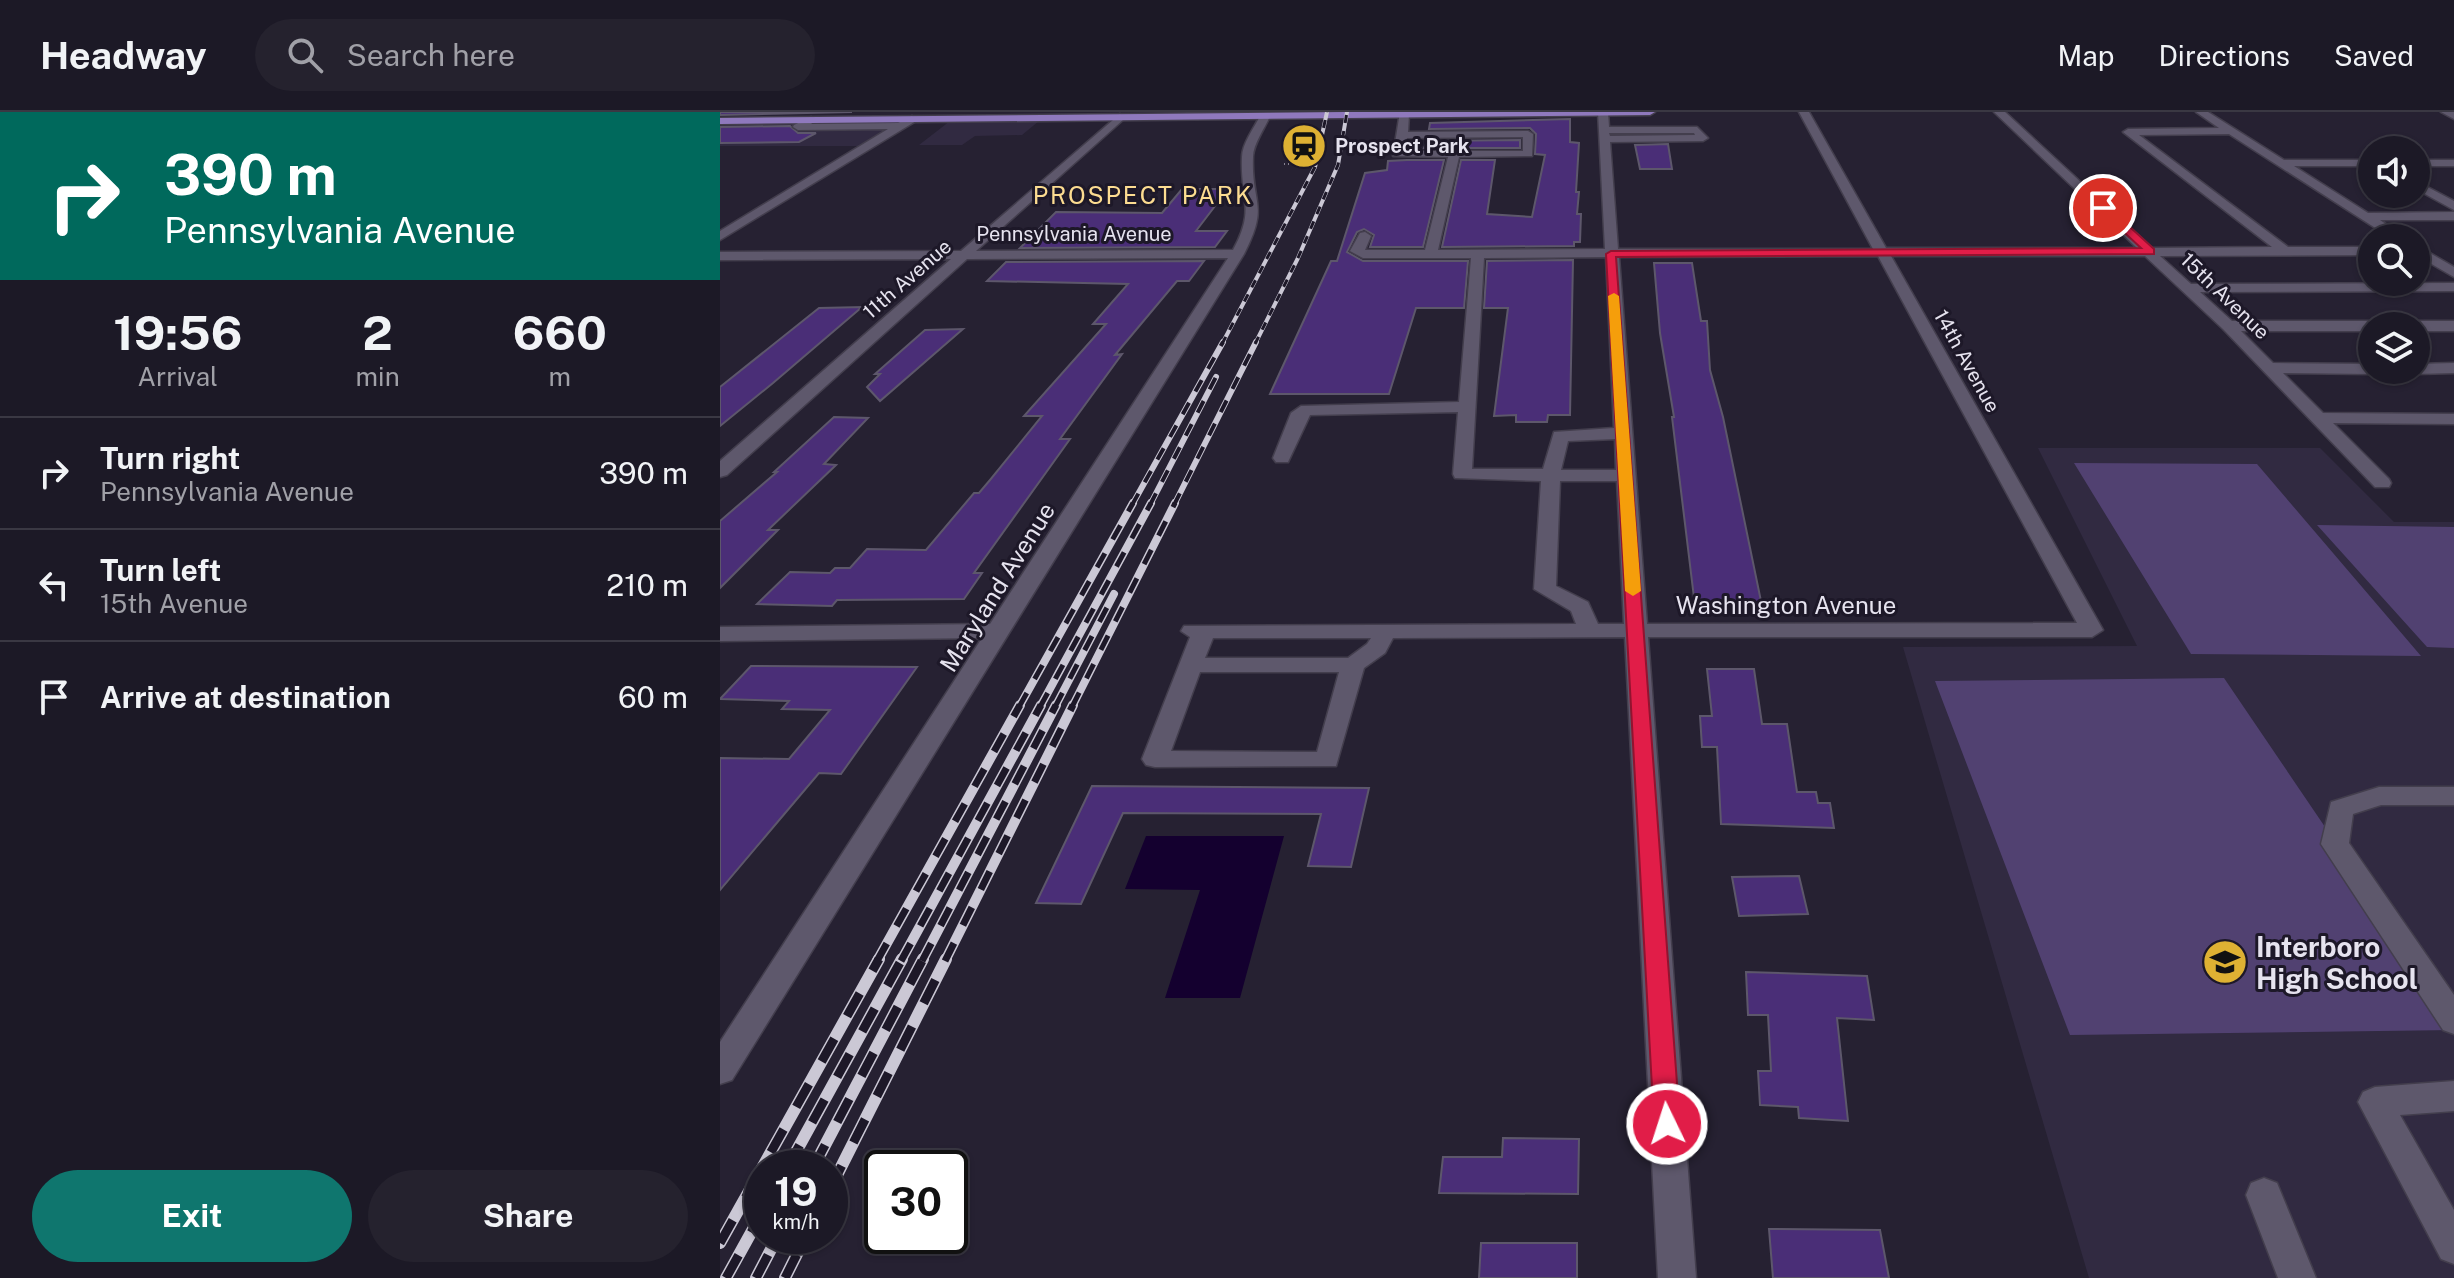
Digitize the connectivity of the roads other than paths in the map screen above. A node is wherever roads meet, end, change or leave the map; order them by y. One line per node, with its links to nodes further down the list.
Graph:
1 (1602, 112): 2 (main road); 8 (main road); 24 (street)
2 (1650, 112)
3 (1804, 112): 45 (street, 14th Avenue)
4 (1999, 112): 37 (street, 15th Avenue)
5 (2201, 112): 22 (street)
6 (2446, 112): 15 (street)
7 (1422, 113): 8 (main road); 11 (main road)
8 (1514, 113): 21 (street)
9 (1208, 114): 10 (main road); 13 (main road)
10 (1277, 114): 11 (main road); 43 (street, Maryland Avenue)
11 (1404, 114): 23 (street)
12 (1070, 115): 13 (main road); 16 (main road)
13 (1117, 115): 42 (street, 11th Avenue)
14 (876, 116): 16 (main road); 19 (street)
15 (2454, 116)
16 (912, 119): 20 (street)
17 (811, 120): 18 (main road); 19 (street)
18 (720, 121)
19 (864, 123): 20 (street)
20 (900, 126): 35 (street)
21 (1515, 130)
22 (2232, 131): 26 (street); 38 (street)
23 (1403, 135): 25 (street); 25 (street)
24 (1604, 135): 24 (street); 44 (street)
25 (1453, 159): 40 (street)
26 (2284, 163): 27 (street); 32 (street)
27 (2358, 163)
28 (2430, 163): 29 (street)
29 (2454, 163)
30 (2430, 192): 31 (street)
31 (2454, 206)
32 (2369, 216): 33 (street); 34 (street)
33 (2454, 216)
34 (2380, 224)
35 (720, 236)
36 (1365, 236): 40 (street)
37 (2150, 251): 38 (street); 45 (street); 50 (street, 15th Avenue)
38 (2285, 251): 39 (street)
39 (2358, 251)
40 (1431, 253): 41 (street)
41 (1478, 253): 44 (street); 57 (street)
42 (966, 254): 43 (street, Pennsylvania Avenue); 46 (street, Pennsylvania Avenue); 62 (street, 11th Avenue)
43 (1237, 254): 67 (street, Maryland Avenue)
44 (1611, 254): 45 (street); 60 (street)
45 (1882, 254): 66 (street, 14th Avenue)
46 (720, 256)
47 (2430, 258): 48 (street)
48 (2454, 273)
49 (2454, 287): 50 (street)
50 (2188, 288): 51 (street, 15th Avenue)
51 (2228, 326): 52 (street); 53 (street, 15th Avenue)
52 (2454, 326)
53 (2271, 368): 55 (street); 58 (street, 15th Avenue)
54 (2454, 368): 56 (street)
55 (2358, 369)
56 (2430, 369)
57 (1467, 407): 61 (street); 63 (street)
58 (2321, 418): 59 (street); 65 (street, 15th Avenue)
59 (2454, 419)
60 (1622, 433): 63 (street); 64 (street)
61 (1282, 458)
62 (720, 471)
63 (1551, 473): 64 (street); 69 (street)
64 (1625, 476): 70 (street)
65 (2382, 483)
66 (2092, 630): 70 (street, Washington Avenue)
67 (1000, 631): 71 (street); 76 (street, Maryland Avenue)
68 (1385, 631): 69 (street, Washington Avenue); 72 (street, Washington Avenue); 73 (street)
69 (1590, 631): 70 (street, Washington Avenue)
70 (1635, 631): 80 (street)
71 (720, 634)
72 (1191, 665): 73 (street); 73 (street)
73 (1353, 665)
74 (2454, 796): 75 (street)
75 (2454, 1021)
76 (720, 1070)
77 (2454, 1096): 79 (street)
78 (2264, 1195): 81 (street)
79 (2454, 1246)
80 (1677, 1278)
81 (2297, 1278)

